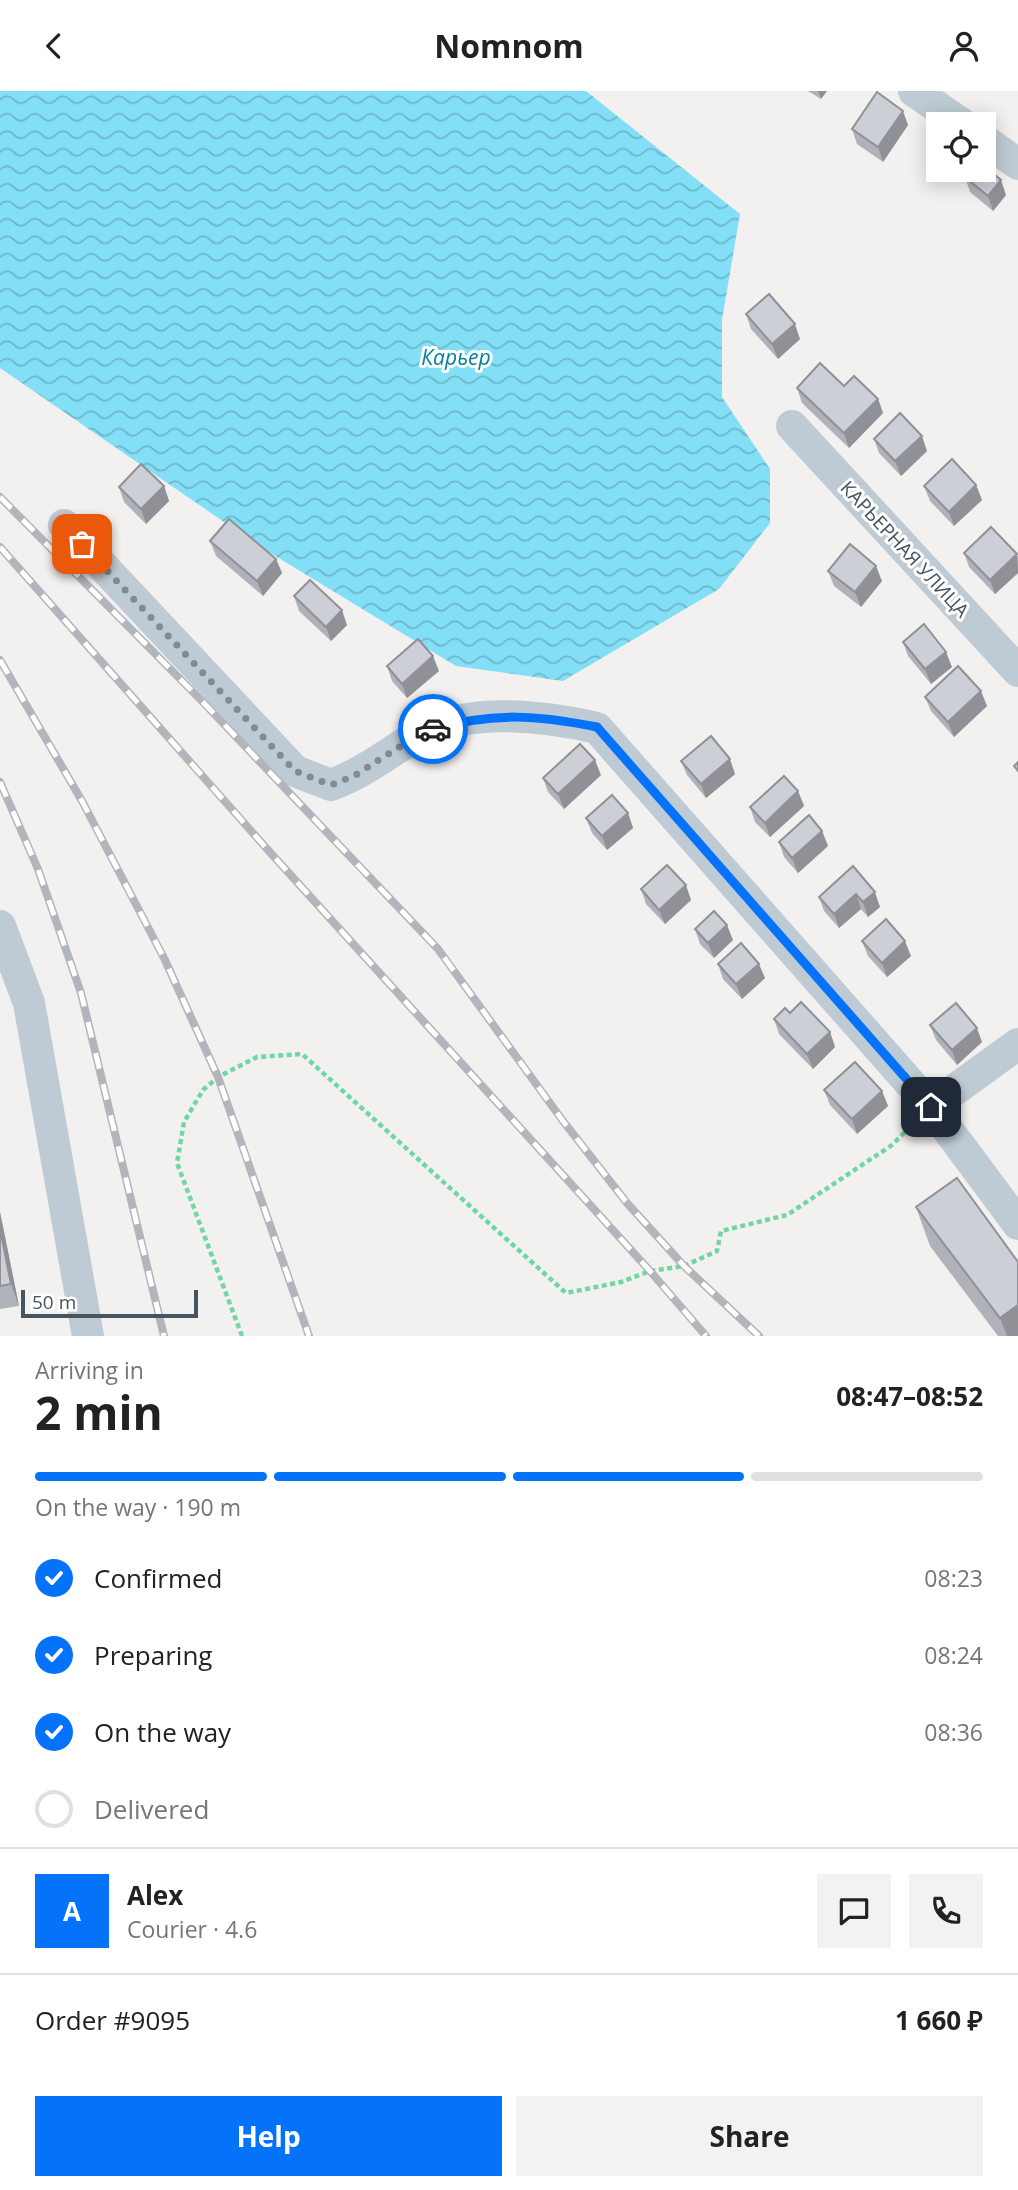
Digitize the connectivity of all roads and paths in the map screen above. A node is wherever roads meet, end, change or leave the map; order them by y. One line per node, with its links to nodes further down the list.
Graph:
1 (914, 91): 2 (street)
2 (944, 112)
3 (996, 148): 4 (street)
4 (1018, 164)
5 (792, 426): 7 (street, КАРЬЕРНАЯ УЛИЦА)
6 (64, 525): 10 (street)
7 (1018, 671)
8 (0, 926): 12 (street)
9 (1018, 1044): 10 (street)
10 (931, 1107): 11 (street); 13 (path)
11 (1018, 1224)
12 (88, 1336)
13 (242, 1336)

